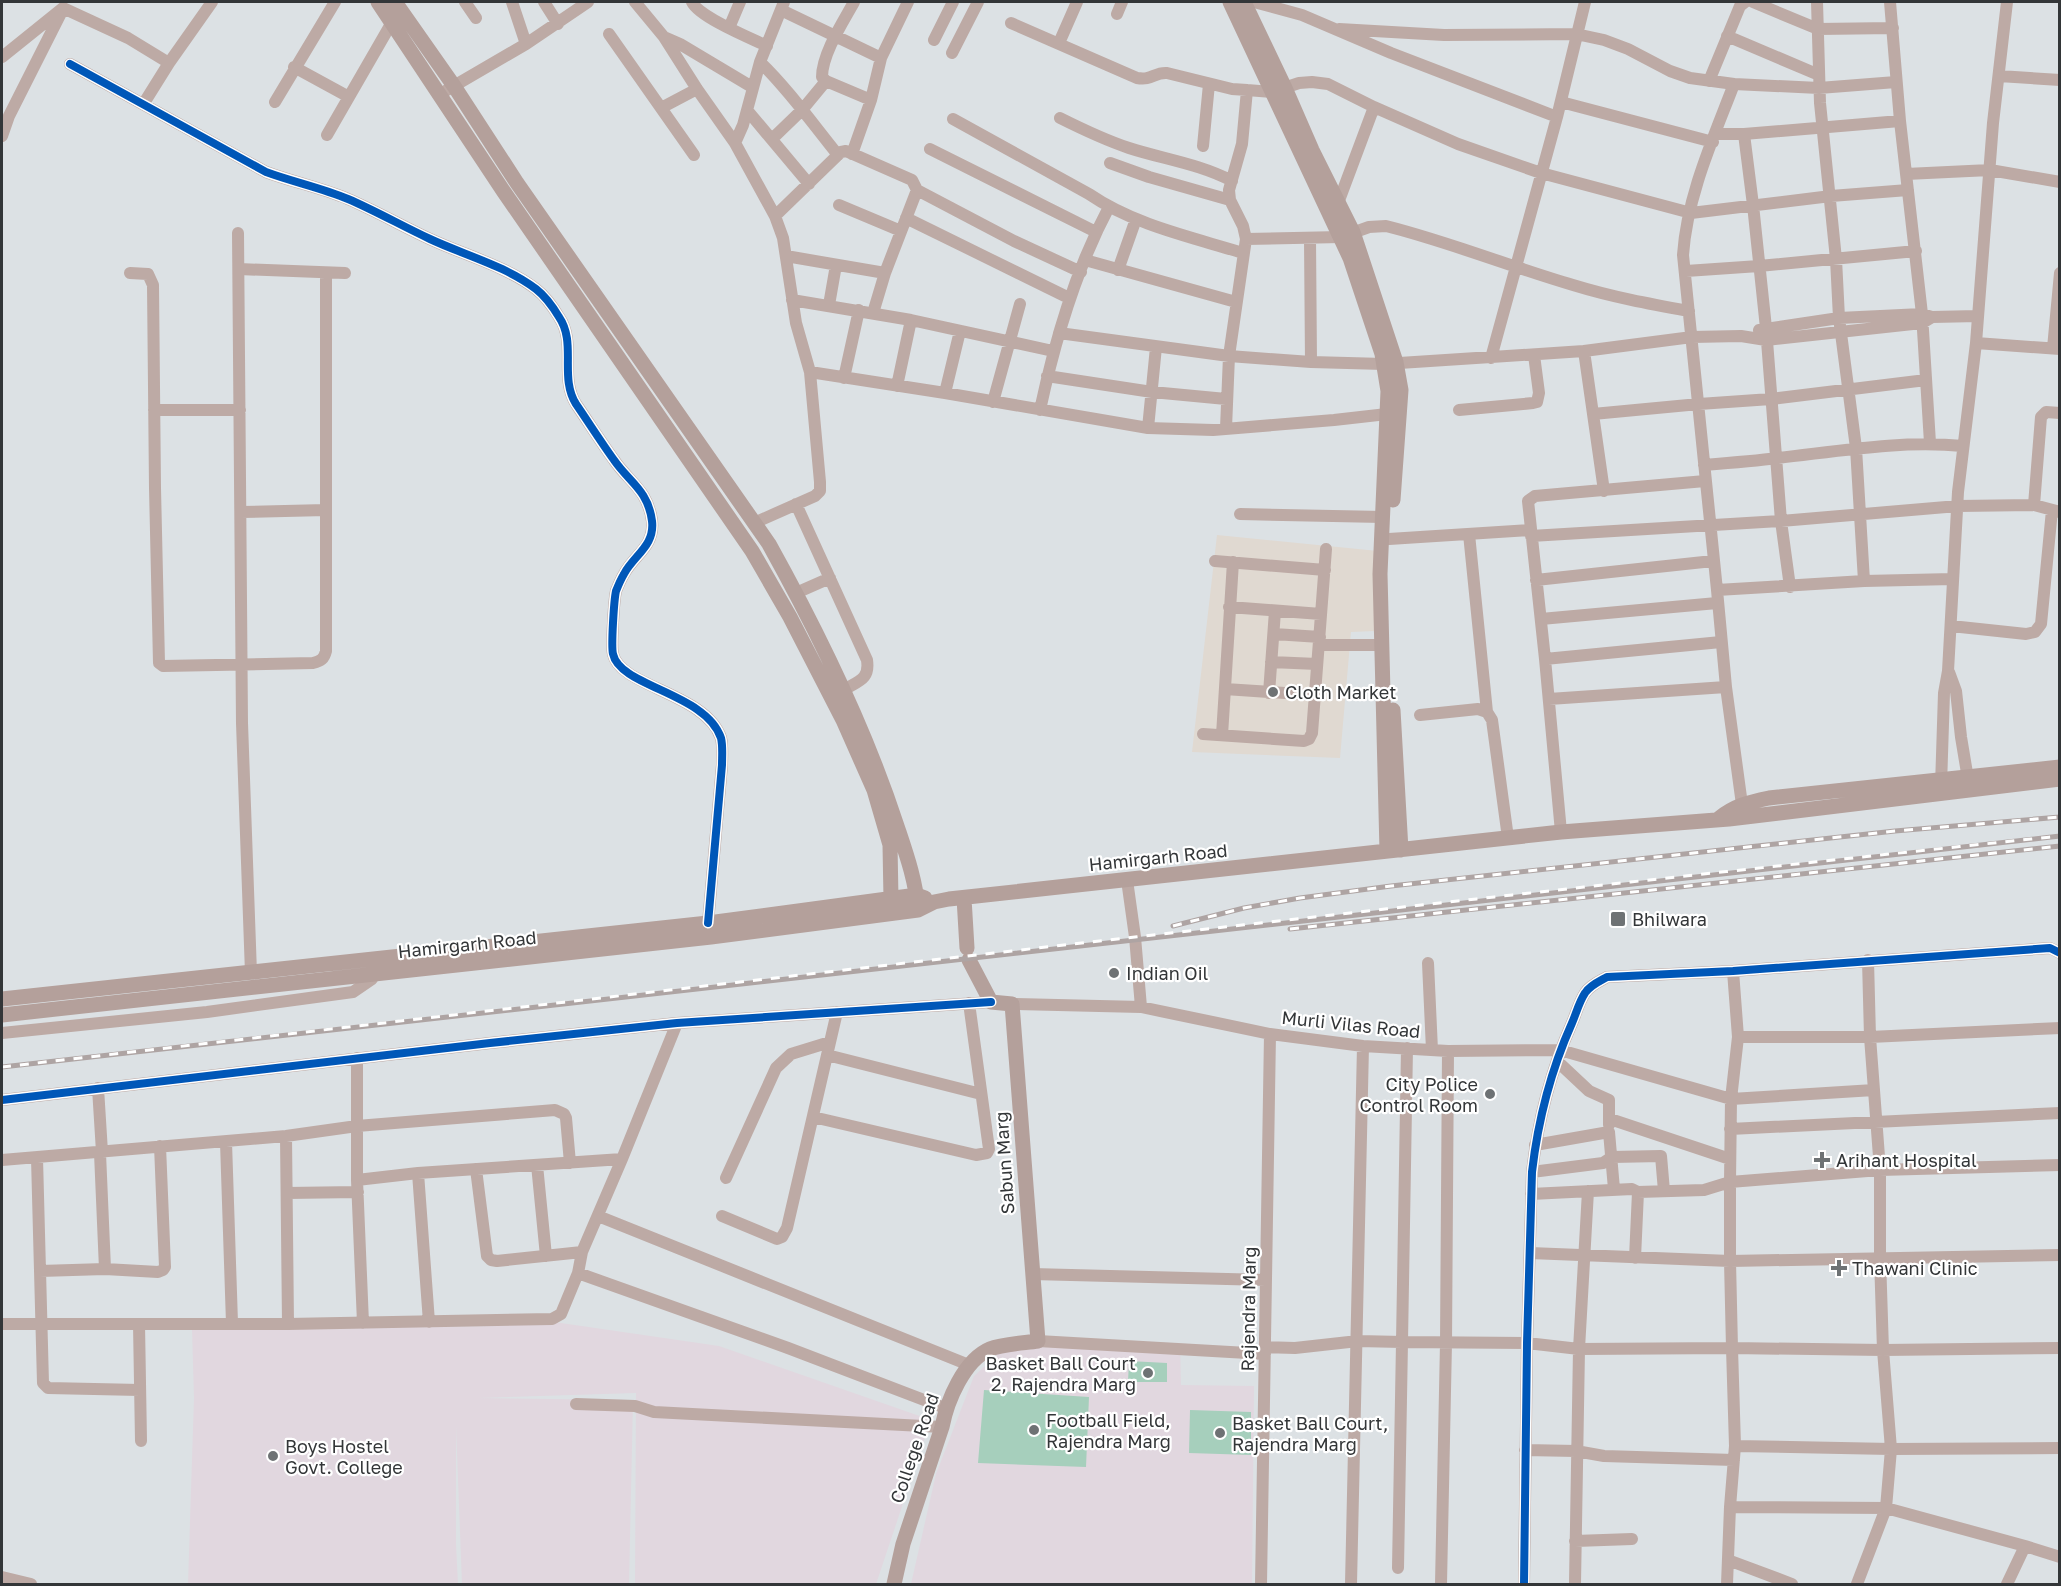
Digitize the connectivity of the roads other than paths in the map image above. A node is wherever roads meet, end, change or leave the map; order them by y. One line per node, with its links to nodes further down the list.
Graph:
1 (212, 2): 50 (street)
2 (335, 2): 52 (street)
3 (378, 2): 28 (main road)
4 (465, 2): 30 (street)
5 (512, 2): 44 (street)
6 (544, 2): 32 (street)
7 (588, 2): 32 (street)
8 (635, 2): 40 (street)
9 (692, 2): 33 (street)
10 (740, 2): 33 (street)
11 (854, 2): 41 (street)
12 (908, 2): 48 (street)
13 (953, 2): 42 (street)
14 (978, 2): 46 (street)
15 (1077, 2): 43 (street)
16 (1122, 2): 29 (street)
17 (1230, 2): 66 (main road)
18 (1244, 2): 66 (main road)
19 (1254, 2): 35 (street)
20 (1585, 2): 38 (street)
21 (1745, 2): 39 (street)
22 (1753, 2): 36 (street)
23 (1817, 2): 36 (street)
24 (1890, 2): 34 (street)
25 (2007, 2): 54 (street)
26 (65, 5): 47 (street); 50 (street); 79 (street)
27 (783, 6): 41 (street); 45 (street)
28 (395, 11): 61 (main road); 67 (main road); 68 (street)
29 (1117, 14)
30 (476, 18)
31 (1011, 23): 43 (street)
32 (558, 24): 44 (street)
33 (729, 28): 45 (street)
34 (1893, 28): 36 (street); 58 (street)
35 (1339, 29): 38 (street); 78 (street)
36 (1818, 29): 53 (street)
37 (609, 34): 74 (street)
38 (1576, 34): 57 (street); 71 (street)
39 (1727, 36): 53 (street); 57 (street)
40 (664, 37): 62 (street); 64 (street)
41 (835, 37): 48 (street); 56 (street)
42 (934, 40)
43 (1059, 43): 59 (street)
44 (526, 44): 61 (street)
45 (767, 46): 49 (street)
46 (952, 53)
47 (2, 57)
48 (881, 58): 69 (street)
49 (760, 62): 62 (street); 76 (street)
50 (169, 63): 72 (street)
51 (70, 64): 72 (street)
52 (294, 67): 68 (street); 70 (street)
53 (1819, 75): 63 (street)
54 (1999, 76): 55 (street); 95 (street)
55 (2060, 80)
56 (826, 81): 69 (street); 76 (street)
57 (1709, 81): 60 (street)
58 (1896, 82): 63 (street); 81 (street)
59 (1209, 84): 65 (street); 89 (street)
60 (1734, 84): 63 (street); 86 (street)
61 (454, 86): 67 (street); 203 (main road)
62 (752, 87): 75 (street)
63 (1820, 88): 82 (street)
64 (697, 89): 74 (street); 88 (street)
65 (1247, 90): 66 (street); 98 (street)
66 (1279, 90): 73 (street); 105 (main road); 112 (main road)
67 (439, 94): 255 (main road)
68 (349, 97): 84 (street)
69 (871, 100): 91 (street)
70 (275, 102)
71 (1561, 102): 78 (street); 86 (street)
72 (144, 103): 256 (street)
73 (1374, 107): 96 (street); 105 (street)
74 (661, 108): 92 (street)
75 (747, 110): 87 (street); 88 (street)
76 (802, 110): 87 (street); 93 (street)
77 (1060, 117): 98 (street)
78 (1557, 117): 96 (street)
79 (5, 119): 85 (street)
80 (954, 119): 108 (street)
81 (1900, 121): 82 (street); 97 (street)
82 (1822, 126): 83 (street); 103 (street)
83 (1744, 134): 86 (street); 107 (street)
84 (327, 135)
85 (2, 136)
86 (1714, 138): 109 (street)
87 (772, 139): 100 (street)
88 (735, 143): 110 (street)
89 (1203, 146)
90 (930, 149): 116 (street)
91 (852, 154): 93 (street); 101 (street)
92 (694, 155)
93 (838, 155): 100 (street)
94 (1110, 163): 104 (street)
95 (1990, 170): 97 (street); 99 (street); 145 (street)
96 (1541, 173): 109 (street); 126 (street)
97 (1906, 174): 102 (street)
98 (1232, 181): 104 (street)
99 (2060, 182)
100 (809, 184): 110 (street)
101 (917, 190): 111 (street); 125 (street)
102 (1908, 190): 103 (street); 120 (street)
103 (1831, 196): 107 (street); 123 (street)
104 (1230, 200): 118 (street)
105 (1338, 202): 112 (street); 117 (main road)
106 (839, 205): 114 (street)
107 (1754, 205): 109 (street); 127 (street)
108 (1109, 207): 113 (street); 116 (street)
109 (1691, 213): 130 (street)
110 (775, 216): 122 (street)
111 (906, 218): 114 (street); 137 (street)
112 (1331, 218): 117 (main road)
113 (1136, 219): 121 (street); 129 (street)
114 (901, 231): 134 (street)
115 (238, 232): 128 (street)
116 (1096, 232): 125 (street)
117 (1347, 234): 119 (street); 126 (street); 164 (main road)
118 (1246, 239): 119 (street); 121 (street)
119 (1310, 239): 163 (street)
120 (1916, 251): 123 (street); 147 (street)
121 (1243, 253): 139 (street)
122 (786, 256): 124 (street); 138 (street)
123 (1836, 259): 127 (street); 146 (street)
124 (836, 265): 134 (street); 141 (street)
125 (1083, 266): 129 (street); 137 (street)
126 (1517, 266): 143 (street); 162 (street)
127 (1759, 266): 130 (street); 152 (street)
128 (238, 269): 132 (street); 178 (street)
129 (1118, 270): 139 (street)
130 (1686, 271): 143 (street)
131 (130, 273): 177 (street)
132 (326, 273): 133 (street); 196 (street)
133 (345, 273)
134 (885, 273): 144 (street)
135 (2060, 273): 136 (street)
136 (2059, 280): 157 (street)
137 (1069, 298): 150 (street)
138 (792, 300): 141 (street); 165 (street)
139 (1236, 302): 161 (street)
140 (1020, 304): 154 (street)
141 (829, 305): 142 (street)
142 (859, 310): 144 (street); 167 (street)
143 (1689, 311): 153 (street)
144 (873, 313): 148 (street)
145 (1978, 316): 147 (street); 155 (street)
146 (1839, 318): 147 (street); 151 (street); 152 (street)
147 (1925, 318): 151 (street); 168 (street)
148 (911, 320): 149 (street); 169 (street)
149 (960, 331): 154 (street); 172 (street)
150 (1059, 333): 156 (street); 158 (street)
151 (1840, 333): 152 (street); 170 (street)
152 (1766, 334): 153 (street); 174 (street)
153 (1692, 337): 159 (street); 176 (street)
154 (1010, 342): 158 (street); 175 (street)
155 (1976, 343): 157 (street); 187 (street)
156 (1156, 347): 161 (street); 171 (street)
157 (2056, 348)
158 (1053, 351): 166 (street)
159 (1584, 351): 160 (street); 183 (street)
160 (1534, 355): 162 (street); 180 (street)
161 (1229, 356): 163 (street); 173 (street)
162 (1491, 357): 164 (street)
163 (1311, 362): 164 (street)
164 (1390, 363): 182 (main road); 207 (main road)
165 (810, 372): 167 (street); 193 (street)
166 (1047, 376): 171 (street); 179 (street)
167 (844, 378): 169 (street)
168 (1926, 380): 170 (street); 186 (street)
169 (897, 386): 172 (street)
170 (1848, 388): 174 (street); 188 (street)
171 (1152, 392): 173 (street); 184 (street)
172 (945, 393): 175 (street)
173 (1226, 399): 185 (street)
174 (1771, 399): 176 (street); 189 (street)
175 (993, 402): 179 (street)
176 (1698, 404): 183 (street); 190 (street)
177 (154, 410): 178 (street); 232 (street)
178 (240, 410): 198 (street)
179 (1040, 410): 184 (street)
180 (1459, 410)
181 (2060, 413): 194 (street)
182 (1387, 414): 185 (street); 201 (main road)
183 (1593, 414): 192 (street)
184 (1148, 428): 185 (street)
185 (1226, 428)
186 (1930, 443): 187 (street); 188 (street)
187 (1964, 446): 195 (street)
188 (1856, 448): 189 (street); 200 (street)
189 (1776, 459): 190 (street); 202 (street)
190 (1704, 465): 191 (street)
191 (1706, 481): 192 (street); 204 (street)
192 (1604, 491): 205 (street)
193 (796, 504): 203 (street); 213 (street)
194 (2034, 505): 195 (street); 197 (street)
195 (1958, 506): 200 (street); 214 (street)
196 (327, 510): 198 (street); 232 (street)
197 (2056, 511): 224 (street)
198 (241, 512): 232 (street)
199 (1240, 514): 201 (street)
200 (1860, 514): 202 (street); 216 (street)
201 (1383, 517): 228 (main road)
202 (1781, 521): 204 (street); 217 (street)
203 (754, 523): 218 (main road)
204 (1710, 525): 205 (street); 210 (street)
205 (1531, 533): 206 (street); 215 (street)
206 (1468, 534): 207 (street); 240 (street)
207 (1389, 540): 251 (main road)
208 (1326, 549): 212 (street)
209 (1215, 561): 211 (street)
210 (1713, 561): 215 (street); 219 (street)
211 (1233, 562): 212 (street); 220 (street)
212 (1325, 570): 222 (street)
213 (830, 578): 218 (street); 236 (street)
214 (1953, 579): 216 (street); 224 (street)
215 (1536, 580): 223 (street)
216 (1864, 581): 217 (street)
217 (1790, 587): 219 (street)
218 (796, 593): 236 (main road)
219 (1717, 597): 223 (street); 227 (street)
220 (1229, 607): 221 (street); 235 (street)
221 (1275, 611): 222 (street); 225 (street)
222 (1322, 614): 226 (street)
223 (1541, 619): 229 (street)
224 (1951, 626): 233 (street)
225 (1274, 634): 226 (street); 230 (street)
226 (1320, 641): 228 (street); 231 (street)
227 (1721, 642): 229 (street); 234 (street)
228 (1381, 645): 251 (main road)
229 (1545, 659): 239 (street)
230 (1271, 662): 231 (street); 237 (street)
231 (1317, 664): 238 (street)
232 (242, 666): 262 (street)
233 (1948, 671): 246 (street); 247 (street)
234 (1726, 687): 239 (street); 248 (street)
235 (1225, 689): 237 (street); 243 (street)
236 (842, 691): 254 (main road)
237 (1269, 693): 238 (street)
238 (1315, 695): 243 (street)
239 (1549, 699): 249 (street)
240 (1487, 712): 241 (street); 250 (street)
241 (1419, 715)
242 (1203, 734): 243 (street)
243 (1222, 735)
244 (2060, 767): 246 (main road)
245 (2060, 779): 246 (main road)
246 (1969, 783): 247 (main road)
247 (1941, 786): 248 (main road)
248 (1742, 810): 249 (main road, Hamirgarh Road)
249 (1561, 832): 250 (main road, Hamirgarh Road)
250 (1508, 838): 251 (main road, Hamirgarh Road)
251 (1394, 850): 252 (main road, Hamirgarh Road)
252 (1127, 880): 253 (main road, Hamirgarh Road); 267 (street)
253 (964, 898): 254 (main road, Hamirgarh Road); 264 (main road)
254 (918, 902): 255 (main road, Hamirgarh Road)
255 (893, 906): 256 (main road, Hamirgarh Road); 260 (main road, Hamirgarh Road)
256 (708, 922): 260 (main road, Hamirgarh Road)
257 (2060, 953): 258 (street)
258 (1868, 960): 261 (street); 275 (street)
259 (1428, 963): 279 (street)
260 (374, 966): 262 (main road, Hamirgarh Road); 269 (main road, Hamirgarh Road); 272 (street)
261 (1733, 971): 274 (street); 282 (street)
262 (251, 973): 263 (main road, Hamirgarh Road)
263 (2, 999)
264 (991, 1002): 265 (street); 266 (main road)
265 (969, 1003): 268 (street); 286 (street)
266 (1012, 1004): 267 (street, Murli Vilas Road); 335 (main road, Sabun Marg)
267 (1141, 1007): 273 (street, Murli Vilas Road)
268 (837, 1012): 270 (street); 276 (street)
269 (2, 1015)
270 (677, 1023): 283 (street); 303 (street)
271 (2060, 1028): 275 (street)
272 (2, 1033)
273 (1270, 1034): 277 (street, Murli Vilas Road); 336 (street, Rajendra Marg)
274 (1738, 1037): 275 (street); 287 (street)
275 (1870, 1037): 285 (street)
276 (830, 1042): 281 (street); 313 (street)
277 (1363, 1046): 278 (street, Murli Vilas Road); 345 (street)
278 (1407, 1048): 279 (street, Murli Vilas Road); 346 (street)
279 (1432, 1050): 280 (street, Murli Vilas Road)
280 (1448, 1051): 282 (street, Murli Vilas Road); 347 (street)
281 (827, 1055): 286 (street); 290 (street)
282 (1558, 1055): 287 (street, Murli Vilas Road); 291 (street); 298 (street)
283 (357, 1058): 284 (street); 293 (street)
284 (98, 1088): 288 (street); 300 (street)
285 (1874, 1090): 287 (street, Murli Vilas Road); 292 (street)
286 (981, 1094): 290 (street)
287 (1731, 1099): 294 (street)
288 (2, 1101)
289 (2060, 1113): 292 (street)
290 (813, 1117): 323 (street)
291 (1610, 1119): 295 (street); 304 (street)
292 (1876, 1122): 294 (street); 310 (street)
293 (357, 1126): 296 (street); 306 (street); 315 (street)
294 (1731, 1129): 304 (street)
295 (1609, 1132): 298 (street); 301 (street)
296 (286, 1136): 297 (street); 319 (street)
297 (226, 1142): 299 (street); 338 (street)
298 (1535, 1145): 311 (street)
299 (160, 1146): 300 (street); 332 (street)
300 (101, 1152): 302 (street); 332 (street)
301 (1612, 1157): 311 (street); 316 (street); 318 (street)
302 (37, 1158): 305 (street); 333 (street)
303 (622, 1159): 306 (street); 322 (street)
304 (1730, 1159): 314 (street)
305 (2, 1160)
306 (570, 1163): 307 (street)
307 (537, 1165): 309 (street); 327 (street)
308 (2060, 1165): 310 (street)
309 (476, 1169): 312 (street); 327 (street)
310 (1880, 1170): 314 (street); 330 (street)
311 (1532, 1172): 321 (street)
312 (418, 1173): 315 (street); 337 (street)
313 (726, 1178)
314 (1730, 1182): 318 (street); 331 (street)
315 (357, 1186): 319 (street); 339 (street)
316 (1614, 1189): 317 (street); 320 (street)
317 (1588, 1191): 321 (street); 328 (street)
318 (1664, 1191): 320 (street)
319 (287, 1192): 342 (street)
320 (1638, 1192): 329 (street)
321 (1531, 1194): 325 (street)
322 (598, 1216): 324 (street); 354 (street)
323 (722, 1216)
324 (582, 1252): 327 (street); 334 (street)
325 (1530, 1253): 328 (street); 348 (street)
326 (2060, 1255): 330 (street)
327 (546, 1256)
328 (1584, 1256): 329 (street); 349 (street)
329 (1635, 1258): 331 (street)
330 (1880, 1258): 331 (street); 353 (street)
331 (1730, 1261): 350 (street)
332 (105, 1269): 333 (street)
333 (40, 1271): 343 (street)
334 (578, 1273): 337 (street); 357 (street)
335 (1032, 1274): 336 (street); 344 (main road, Sabun Marg)
336 (1266, 1280): 352 (street, Rajendra Marg)
337 (429, 1322): 339 (street)
338 (232, 1323): 341 (street); 342 (street)
339 (363, 1323): 342 (street)
340 (2, 1324): 343 (street)
341 (139, 1324): 343 (street); 355 (street)
342 (288, 1324)
343 (42, 1325): 355 (street)
344 (1038, 1341): 352 (street); 354 (main road, College Road)
345 (1358, 1341): 346 (street); 352 (street); 378 (street)
346 (1402, 1342): 347 (street); 373 (street)
347 (1446, 1343): 348 (street); 379 (street)
348 (1527, 1344): 349 (street); 363 (street)
349 (1579, 1348): 350 (street); 364 (street)
350 (1732, 1348): 353 (street); 360 (street)
351 (2060, 1348): 353 (street)
352 (1265, 1350): 377 (street, Rajendra Marg)
353 (1883, 1350): 362 (street)
354 (969, 1365): 357 (main road, College Road)
355 (140, 1390): 359 (street)
356 (576, 1404): 358 (street)
357 (945, 1408): 358 (main road, College Road)
358 (942, 1427): 376 (main road, College Road)
359 (141, 1441)
360 (1735, 1446): 362 (street); 365 (street)
361 (2060, 1448): 362 (street)
362 (1891, 1449): 367 (street)
363 (1526, 1450): 364 (street); 380 (street)
364 (1576, 1451): 365 (street); 369 (street)
365 (1734, 1460): 366 (street)
366 (1730, 1507): 367 (street); 372 (street)
367 (1886, 1508): 370 (street); 384 (street)
368 (1632, 1539): 369 (street)
369 (1575, 1541): 381 (street)
370 (2025, 1546): 371 (street); 385 (street)
371 (2060, 1557)
372 (1728, 1560): 382 (street); 383 (street)
373 (1398, 1568)
374 (2, 1577): 375 (street)
375 (31, 1584)
376 (894, 1584)
377 (1261, 1584)
378 (1352, 1584)
379 (1441, 1584)
380 (1524, 1584)
381 (1575, 1584)
382 (1727, 1584)
383 (1792, 1584)
384 (1857, 1584)
385 (2007, 1584)

